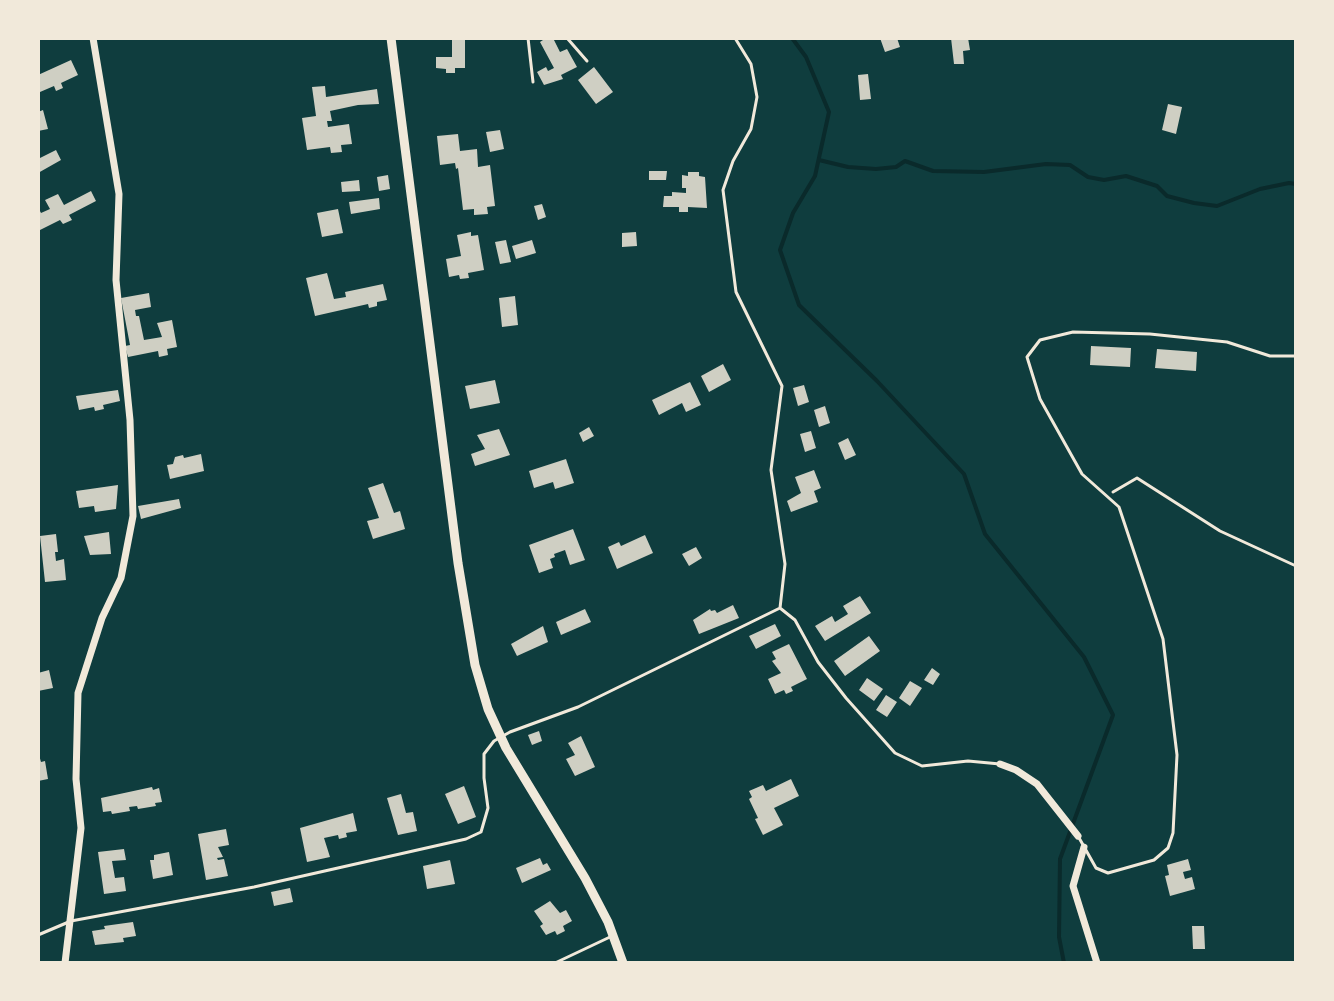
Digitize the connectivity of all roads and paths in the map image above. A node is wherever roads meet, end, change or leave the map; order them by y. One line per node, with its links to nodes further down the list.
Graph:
1 (93, 38): 16 (street)
2 (391, 38): 12 (street)
3 (528, 38): 7 (lane)
4 (567, 38): 6 (lane)
5 (735, 38): 11 (lane)
6 (587, 61)
7 (533, 82)
8 (1296, 356): 9 (lane)
9 (1106, 496): 10 (path); 15 (lane)
10 (1296, 566)
11 (780, 608): 12 (lane); 13 (lane)
12 (500, 737): 16 (lane); 18 (street)
13 (1000, 764): 14 (street)
14 (1078, 836): 15 (lane)
15 (1084, 847): 22 (street)
16 (71, 921): 17 (lane); 19 (street)
17 (38, 935)
18 (613, 935): 20 (lane); 21 (street)
19 (65, 963)
20 (555, 963)
21 (623, 963)
22 (1097, 963)

